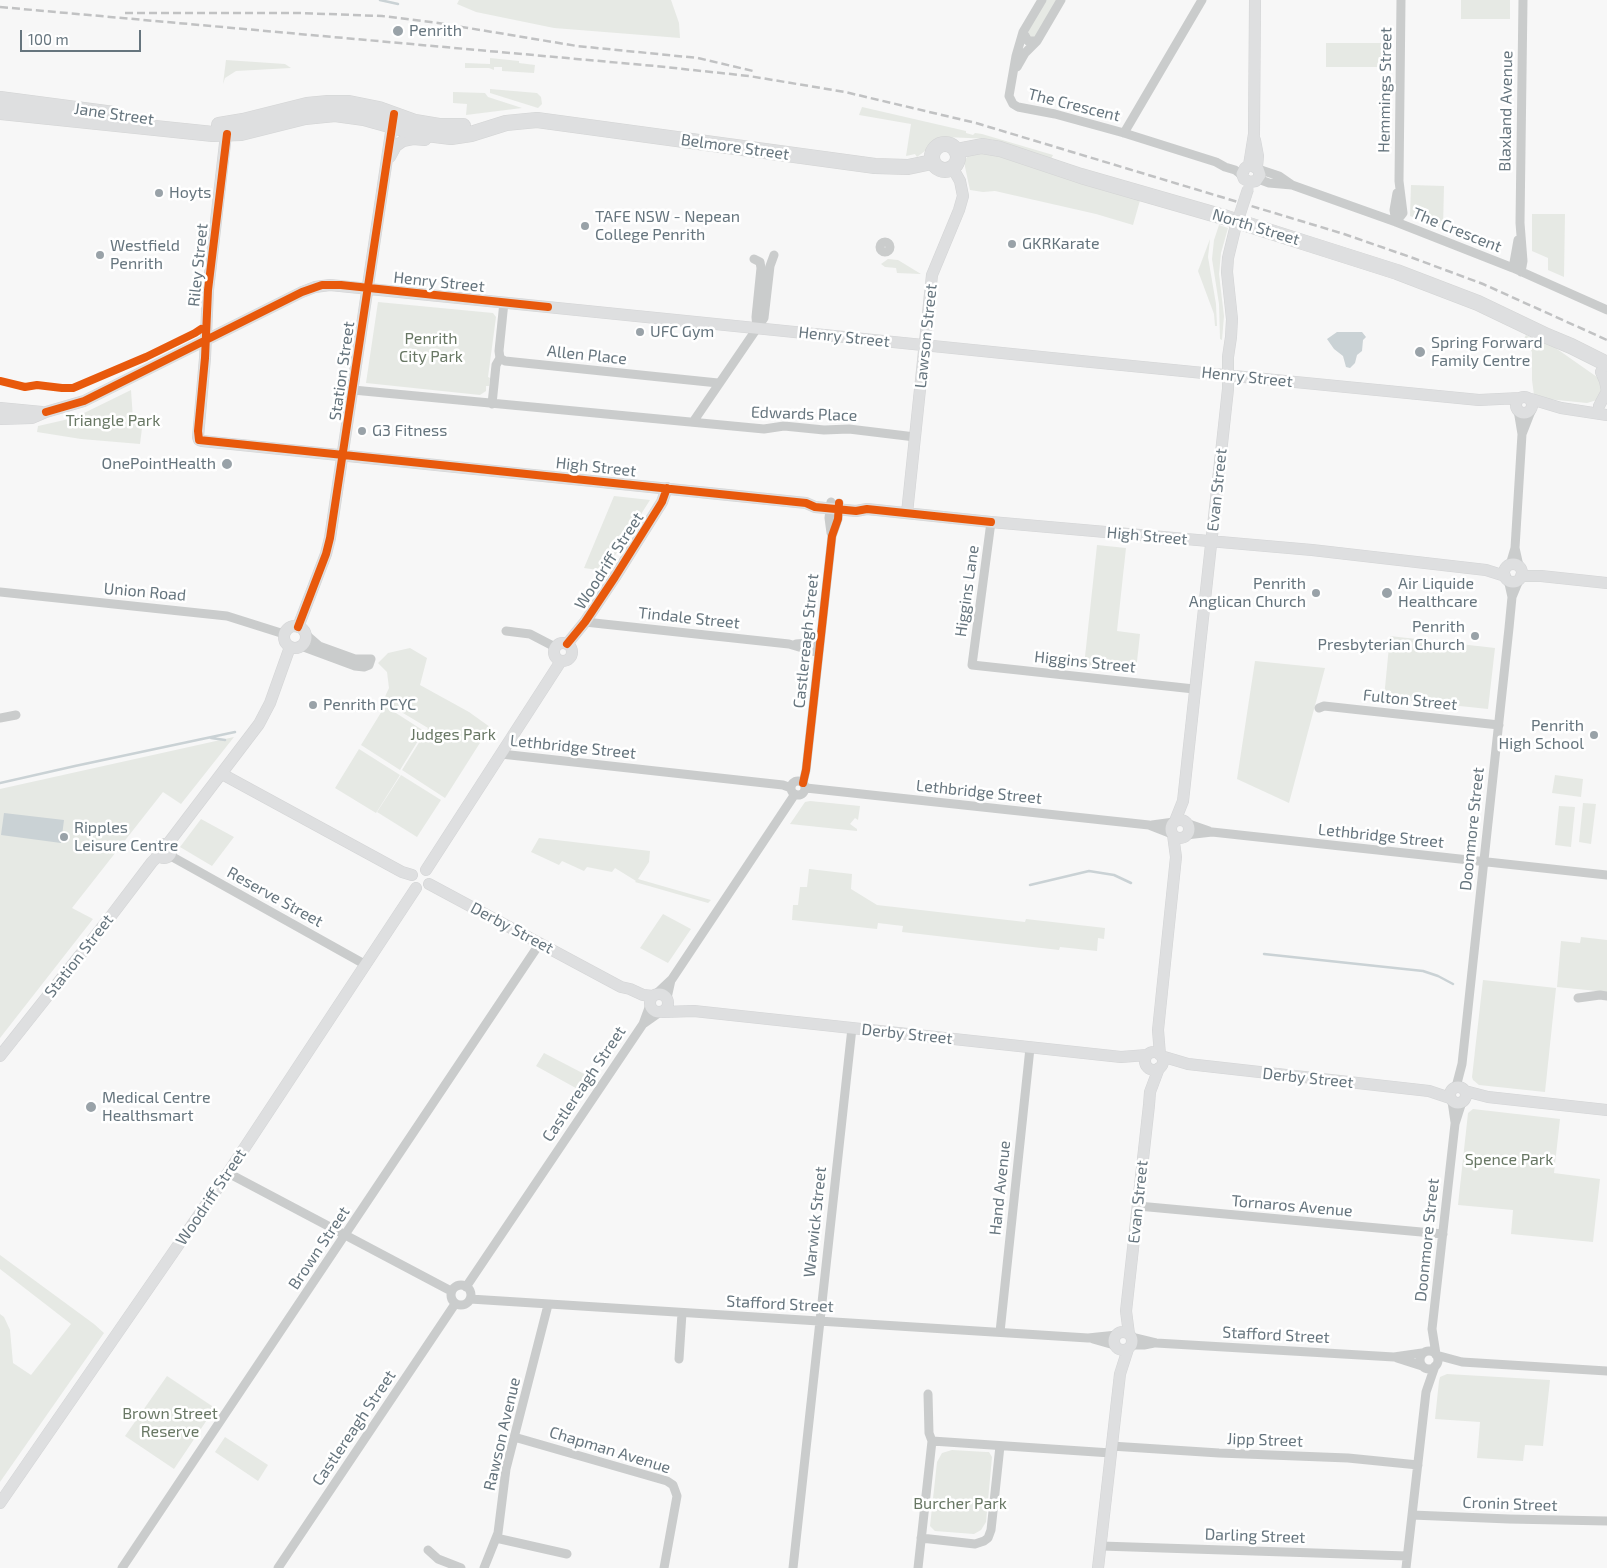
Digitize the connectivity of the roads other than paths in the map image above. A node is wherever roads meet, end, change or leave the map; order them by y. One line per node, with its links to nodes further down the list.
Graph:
1 (1042, 0): 7 (street)
2 (1061, 0): 8 (street)
3 (1202, 0): 15 (street)
4 (1255, 0): 21 (street, Evan Street)
5 (1401, 0): 22 (street, Hemmings Street)
6 (1523, 0): 25 (street, Blaxland Avenue)
7 (1023, 32): 8 (street); 9 (street)
8 (1037, 41): 9 (street)
9 (1014, 74): 15 (street, The Crescent)
10 (0, 99): 14 (highway, Jane Street)
11 (0, 112): 14 (highway, Jane Street)
12 (393, 119): 13 (highway, Belmore Street); 14 (highway, Belmore Street); 16 (highway, Belmore Street); 19 (street, Station Street)
13 (537, 120): 16 (highway, Belmore Street); 18 (highway, Belmore Street)
14 (227, 129): 30 (street, Riley Street)
15 (1124, 133): 21 (street, The Crescent)
16 (471, 134): 19 (street)
17 (956, 151): 18 (highway); 20 (highway); 33 (highway, North Street)
18 (932, 162): 20 (highway)
19 (386, 165): 26 (street, Station Street)
20 (952, 168): 31 (street, Lawson Street)
21 (1252, 175): 22 (street, The Crescent); 34 (street, Evan Street, bridge)
22 (1396, 222): 25 (street, The Crescent)
23 (774, 255): 29 (street)
24 (754, 259): 29 (street)
25 (1517, 270): 28 (street, The Crescent)
26 (368, 288): 27 (street, Henry Street); 30 (street, Henry Street); 36 (street, Station Street)
27 (504, 302): 29 (street, Henry Street); 32 (street)
28 (1607, 310)
29 (757, 328): 31 (street, Henry Street); 35 (street)
30 (206, 340): 43 (street, Henry Street); 48 (street, Riley Street)
31 (924, 345): 34 (street, Henry Street); 47 (street, Lawson Street)
32 (500, 358): 35 (street, Allen Place); 38 (street)
33 (1605, 371): 41 (street)
34 (1228, 375): 37 (street, Henry Street); 54 (street, Evan Street)
35 (718, 384): 45 (street)
36 (353, 390): 38 (street); 49 (street, Station Street)
37 (1481, 400): 39 (street, Henry Street); 42 (street, Henry Street)
38 (492, 404): 45 (street)
39 (1528, 404): 41 (street, Henry Street); 42 (street, Henry Street); 46 (street)
40 (0, 408): 43 (street)
41 (1604, 408)
42 (1518, 410): 46 (street)
43 (46, 412): 44 (street)
44 (0, 420)
45 (693, 422): 47 (street, Edwards Place)
46 (1522, 434): 55 (street)
47 (915, 437): 52 (street, Lawson Street)
48 (198, 439): 49 (street, High Street)
49 (343, 456): 50 (street, High Street); 59 (street, Station Street)
50 (667, 488): 51 (street, High Street); 58 (street, Woodriff Street)
51 (835, 505): 52 (street, High Street); 62 (street, Castlereagh Street)
52 (907, 513): 53 (street, High Street)
53 (991, 522): 54 (street, High Street); 69 (street, Higgins Lane)
54 (1211, 542): 55 (street, High Street); 70 (street, Evan Street)
55 (1514, 572): 56 (street, High Street); 74 (street, Doonmore Street)
56 (1607, 583)
57 (0, 592): 61 (street, Union Road)
58 (585, 622): 63 (street, Woodriff Street); 64 (street, Tindale Street)
59 (301, 630): 61 (street); 65 (street); 65 (street)
60 (506, 631): 66 (street)
61 (284, 634): 65 (street)
62 (820, 642): 64 (street, Tindale Street); 67 (street, Castlereagh Street)
63 (567, 644): 66 (street); 68 (street)
64 (788, 644): 67 (street, Tindale Street)
65 (296, 647): 76 (street, Station Street)
66 (555, 648): 68 (street)
67 (819, 653): 77 (street, Castlereagh Street)
68 (561, 661): 75 (street)
69 (973, 661): 70 (street, Higgins Street)
70 (1194, 689): 79 (street, Evan Street)
71 (1319, 708): 74 (street, Fulton Street)
72 (16, 715): 73 (street)
73 (0, 718)
74 (1499, 725): 86 (street, Doonmore Street)
75 (501, 754): 78 (street, Lethbridge Street); 87 (street)
76 (222, 774): 84 (street, Station Street); 88 (street)
77 (804, 785): 78 (street); 80 (street, Lethbridge Street)
78 (793, 791): 94 (street, Castlereagh Street)
79 (1180, 822): 80 (street, Lethbridge Street); 81 (street, Lethbridge Street); 82 (street); 83 (street)
80 (1149, 825): 82 (street, Lethbridge Street)
81 (1212, 832): 83 (street, Lethbridge Street); 86 (street, Lethbridge Street)
82 (1173, 834): 83 (street); 85 (street, Evan Street)
83 (1186, 836): 85 (street, Evan Street)
84 (165, 852): 93 (street, Reserve Street); 104 (street, Station Street)
85 (1176, 857): 105 (street, Evan Street)
86 (1484, 862): 89 (street, Lethbridge Street); 106 (street, Doonmore Street)
87 (426, 870): 88 (street); 90 (street)
88 (412, 875): 91 (street)
89 (1607, 876)
90 (428, 884): 91 (street); 92 (street, Derby Street)
91 (416, 888): 93 (street, Woodriff Street)
92 (540, 943): 98 (street, Derby Street); 110 (street, Brown Street)
93 (366, 964): 108 (street, Woodriff Street)
94 (672, 979): 97 (street, Castlereagh Street); 98 (street, Castlereagh Street)
95 (1607, 996): 96 (street)
96 (1578, 998)
97 (667, 999): 98 (street); 99 (street, Derby Street); 100 (street)
98 (652, 1000): 100 (street); 101 (street, Castlereagh Street)
99 (694, 1010): 100 (street, Derby Street); 102 (street, Derby Street)
100 (661, 1012): 101 (street, Castlereagh Street)
101 (643, 1024): 112 (street, Castlereagh Street)
102 (852, 1028): 103 (street, Derby Street); 118 (street, Warwick Street)
103 (1030, 1048): 105 (street, Derby Street); 120 (street, Hand Avenue)
104 (0, 1056)
105 (1154, 1061): 106 (street, Derby Street); 109 (street, Evan Street)
106 (1458, 1095): 107 (street, Derby Street); 111 (street, Doonmore Street)
107 (1607, 1110)
108 (228, 1173): 110 (street); 137 (street, Woodriff Street)
109 (1138, 1206): 111 (street, Tornaros Avenue); 121 (street, Evan Street)
110 (346, 1234): 113 (street); 146 (street, Brown Street)
111 (1443, 1234): 119 (street, Doonmore Street)
112 (466, 1287): 113 (street); 114 (street)
113 (452, 1291): 115 (street)
114 (470, 1299): 115 (street); 116 (street, Stafford Street)
115 (455, 1304): 147 (street, Castlereagh Street)
116 (548, 1305): 117 (street, Stafford Street); 132 (street, Rawson Avenue)
117 (682, 1313): 118 (street, Stafford Street); 125 (street)
118 (819, 1321): 120 (street, Stafford Street); 151 (street, Warwick Street)
119 (1432, 1329): 122 (street, Doonmore Street); 123 (street, Doonmore Street)
120 (1000, 1332): 121 (street, Stafford Street)
121 (1123, 1341): 124 (street, Stafford Street); 135 (street, Evan Street)
122 (1423, 1353): 123 (street); 124 (street, Stafford Street); 127 (street)
123 (1436, 1354): 126 (street); 128 (street)
124 (1394, 1357): 127 (street, Stafford Street)
125 (679, 1359)
126 (1462, 1362): 128 (street); 129 (street)
127 (1422, 1366): 128 (street); 130 (street)
128 (1435, 1366): 130 (street)
129 (1607, 1371)
130 (1426, 1392): 136 (street)
131 (928, 1394): 133 (street)
132 (514, 1436): 140 (street, Rawson Avenue); 150 (street, Chapman Avenue)
133 (932, 1441): 134 (street, Jipp Street); 141 (street)
134 (1000, 1446): 135 (street, Jipp Street); 141 (street)
135 (1111, 1450): 136 (street, Jipp Street); 142 (street, Evan Street)
136 (1418, 1465): 138 (street)
137 (0, 1503)
138 (1412, 1515): 139 (street, Cronin Street); 145 (street)
139 (1607, 1521)
140 (496, 1538): 144 (street); 149 (street, Rawson Avenue)
141 (921, 1538): 152 (street)
142 (1101, 1546): 145 (street, Darling Street); 153 (street, Evan Street)
143 (428, 1550): 148 (street)
144 (567, 1554)
145 (1407, 1556): 154 (street)
146 (122, 1568)
147 (278, 1568)
148 (461, 1568)
149 (484, 1568)
150 (664, 1568)
151 (793, 1568)
152 (918, 1568)
153 (1098, 1568)
154 (1406, 1568)

